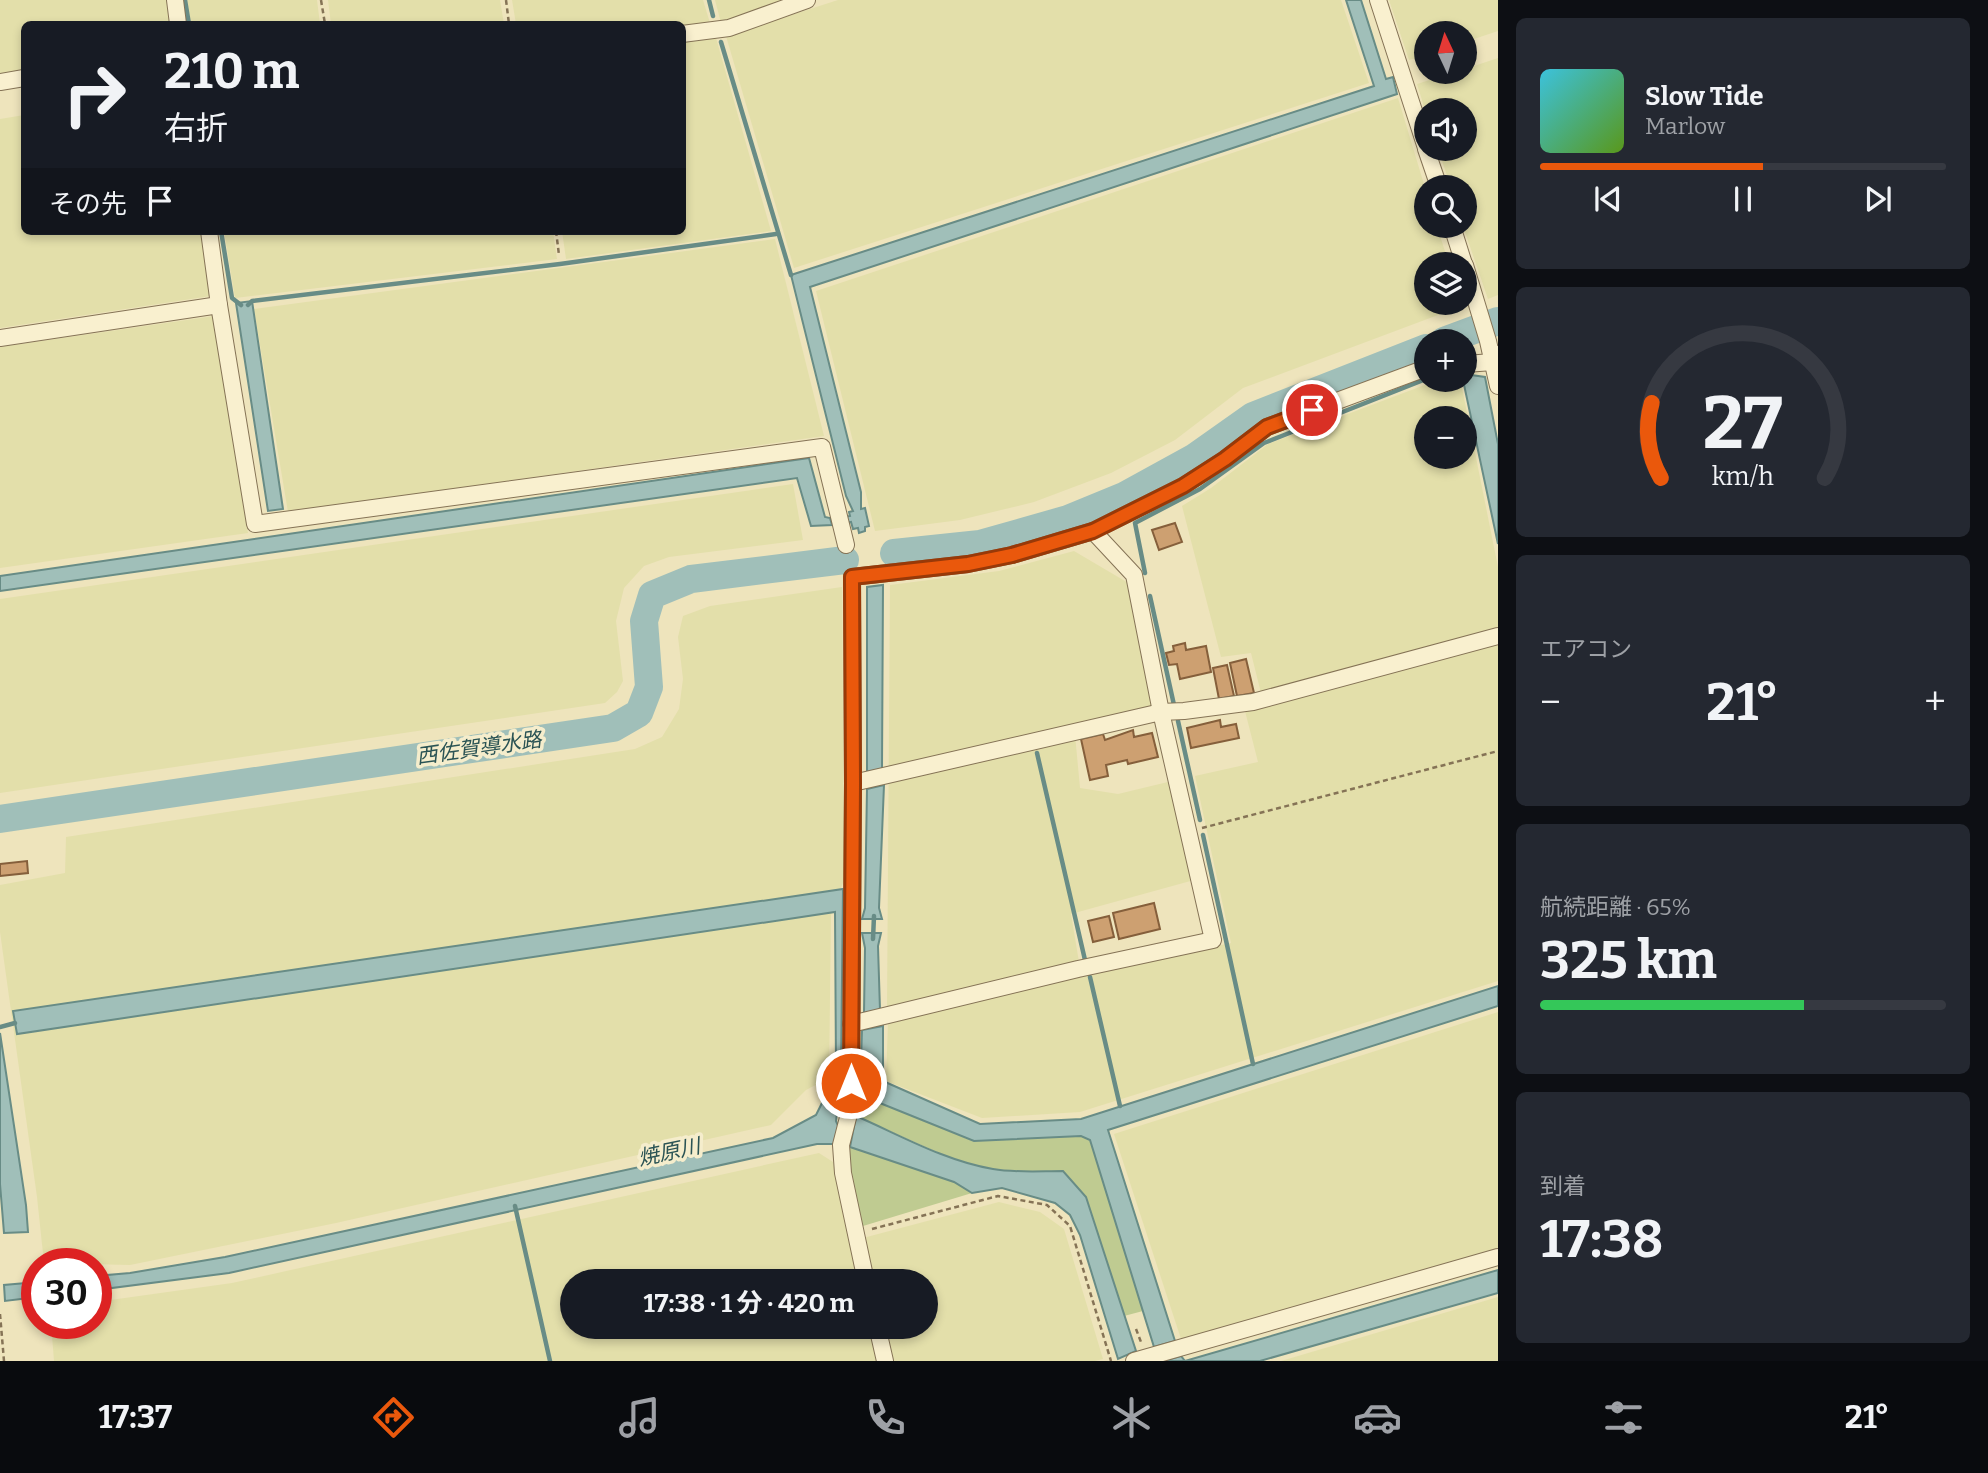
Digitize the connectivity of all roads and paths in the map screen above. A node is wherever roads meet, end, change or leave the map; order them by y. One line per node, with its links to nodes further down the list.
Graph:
1 (175, 0): 6 (street)
2 (321, 0): 7 (path)
3 (506, 0): 8 (path)
4 (807, 0): 9 (street)
5 (1378, 0): 12 (street)
6 (178, 21)
7 (324, 21)
8 (509, 21)
9 (686, 33)
10 (21, 78): 11 (street)
11 (0, 82)
12 (1414, 110)
13 (210, 235): 17 (street)
14 (556, 235): 15 (path)
15 (559, 255)
16 (1477, 304): 19 (street)
17 (219, 305): 18 (street); 23 (street)
18 (0, 338)
19 (1493, 352): 21 (street)
20 (1414, 372): 22 (street)
21 (1498, 386)
22 (1093, 531): 25 (street); 27 (street)
23 (846, 545)
24 (1498, 636): 25 (street)
25 (1161, 712): 27 (street); 28 (street)
26 (1498, 751): 28 (path)
27 (867, 780): 29 (street)
28 (1188, 831): 29 (street)
29 (865, 1020): 30 (street)
30 (855, 1234): 32 (street); 38 (path)
31 (1498, 1257): 35 (street)
32 (863, 1269)
33 (0, 1314): 36 (path)
34 (880, 1339): 37 (street)
35 (1145, 1358)
36 (4, 1361)
37 (885, 1361)
38 (1111, 1361)

